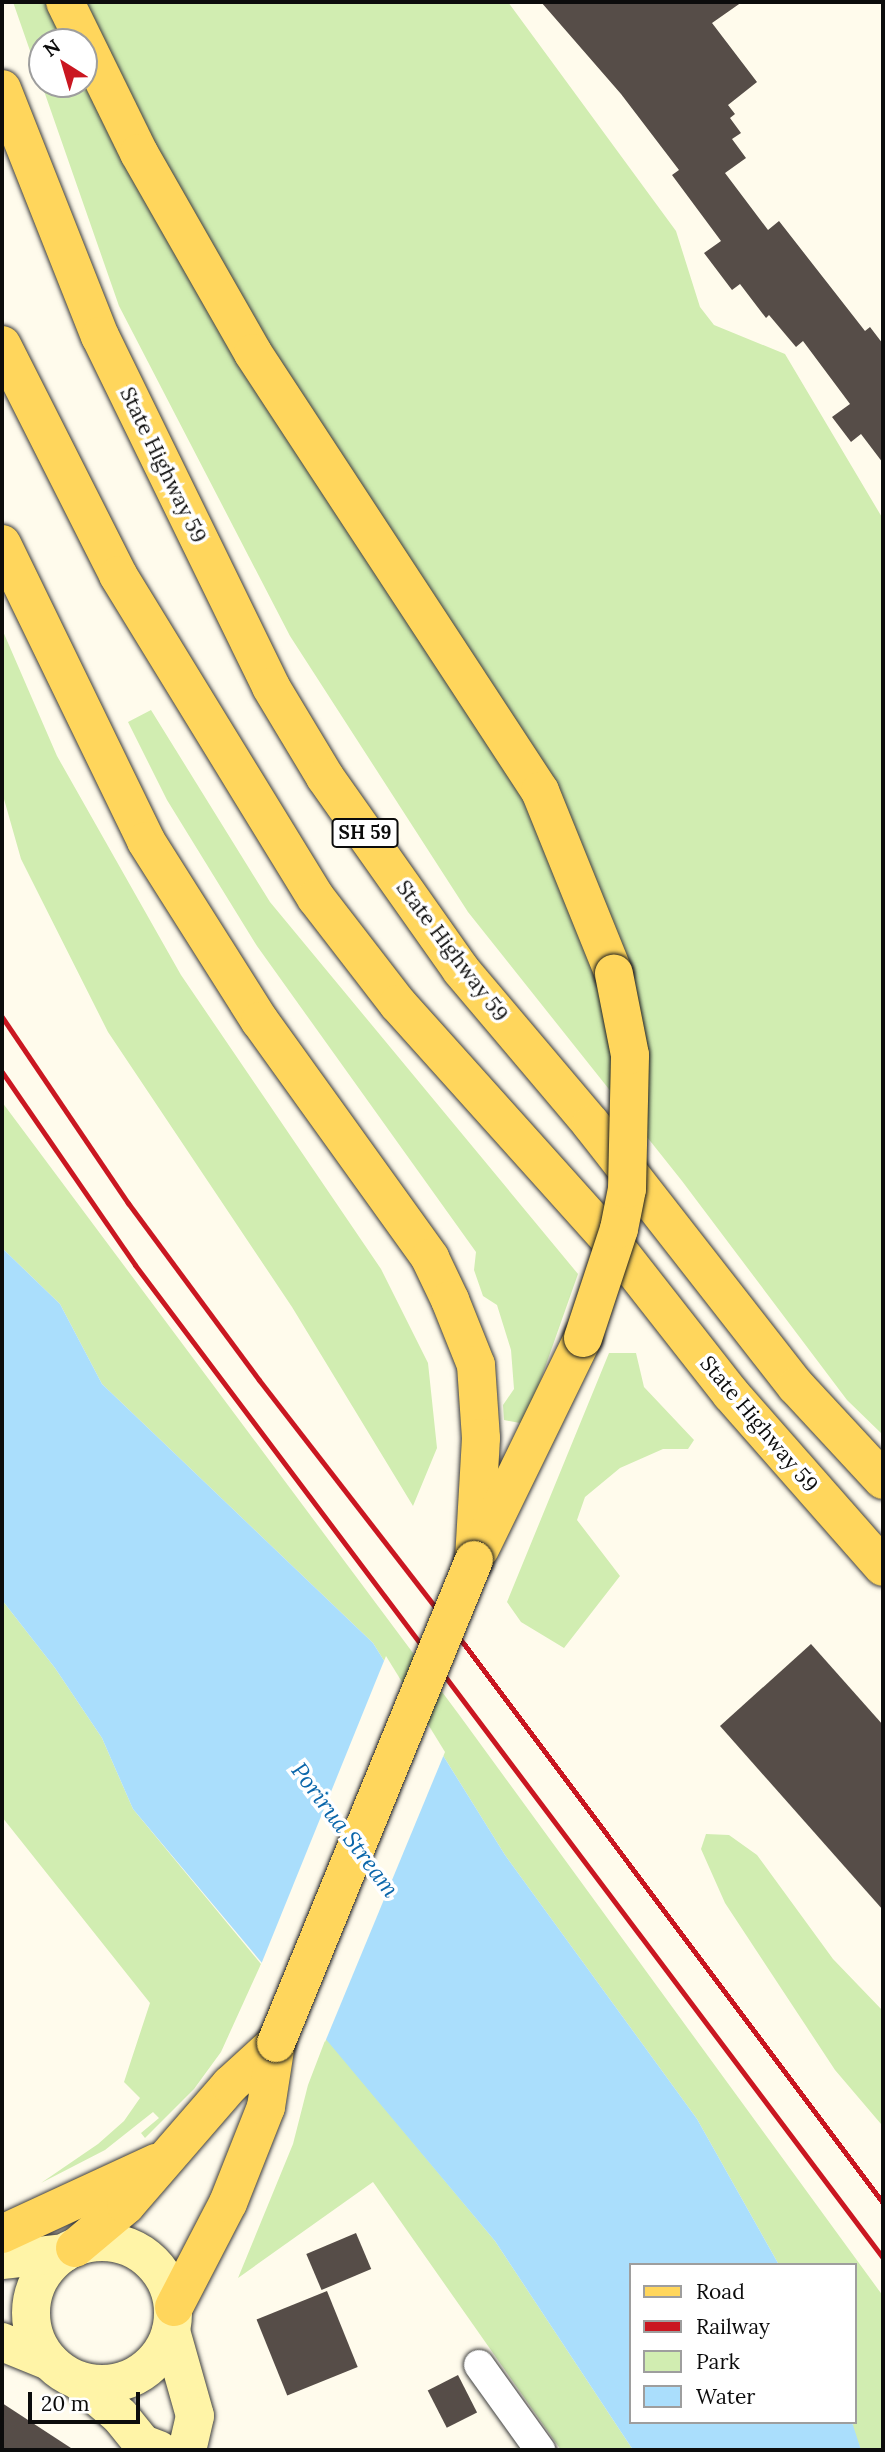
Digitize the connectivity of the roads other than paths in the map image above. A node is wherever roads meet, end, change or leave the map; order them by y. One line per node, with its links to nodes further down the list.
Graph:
1 (65, 2): 6 (main road, bridge)
2 (2, 89): 5 (main road, State Highway 59 / SH 59)
3 (2, 345): 7 (main road, State Highway 59)
4 (2, 544): 6 (main road)
5 (883, 1480)
6 (474, 1560): 8 (main road, bridge)
7 (883, 1567)
8 (276, 2043): 9 (main road); 13 (main road)
9 (161, 2161): 10 (main road); 11 (main road)
10 (2, 2234)
11 (69, 2250): 12 (main road); 13 (main road); 16 (main road)
12 (2, 2260)
13 (172, 2319): 16 (main road); 18 (main road)
14 (2, 2342): 16 (main road)
15 (480, 2365): 19 (street)
16 (64, 2371): 17 (main road)
17 (159, 2450)
18 (187, 2450)
19 (540, 2450)

